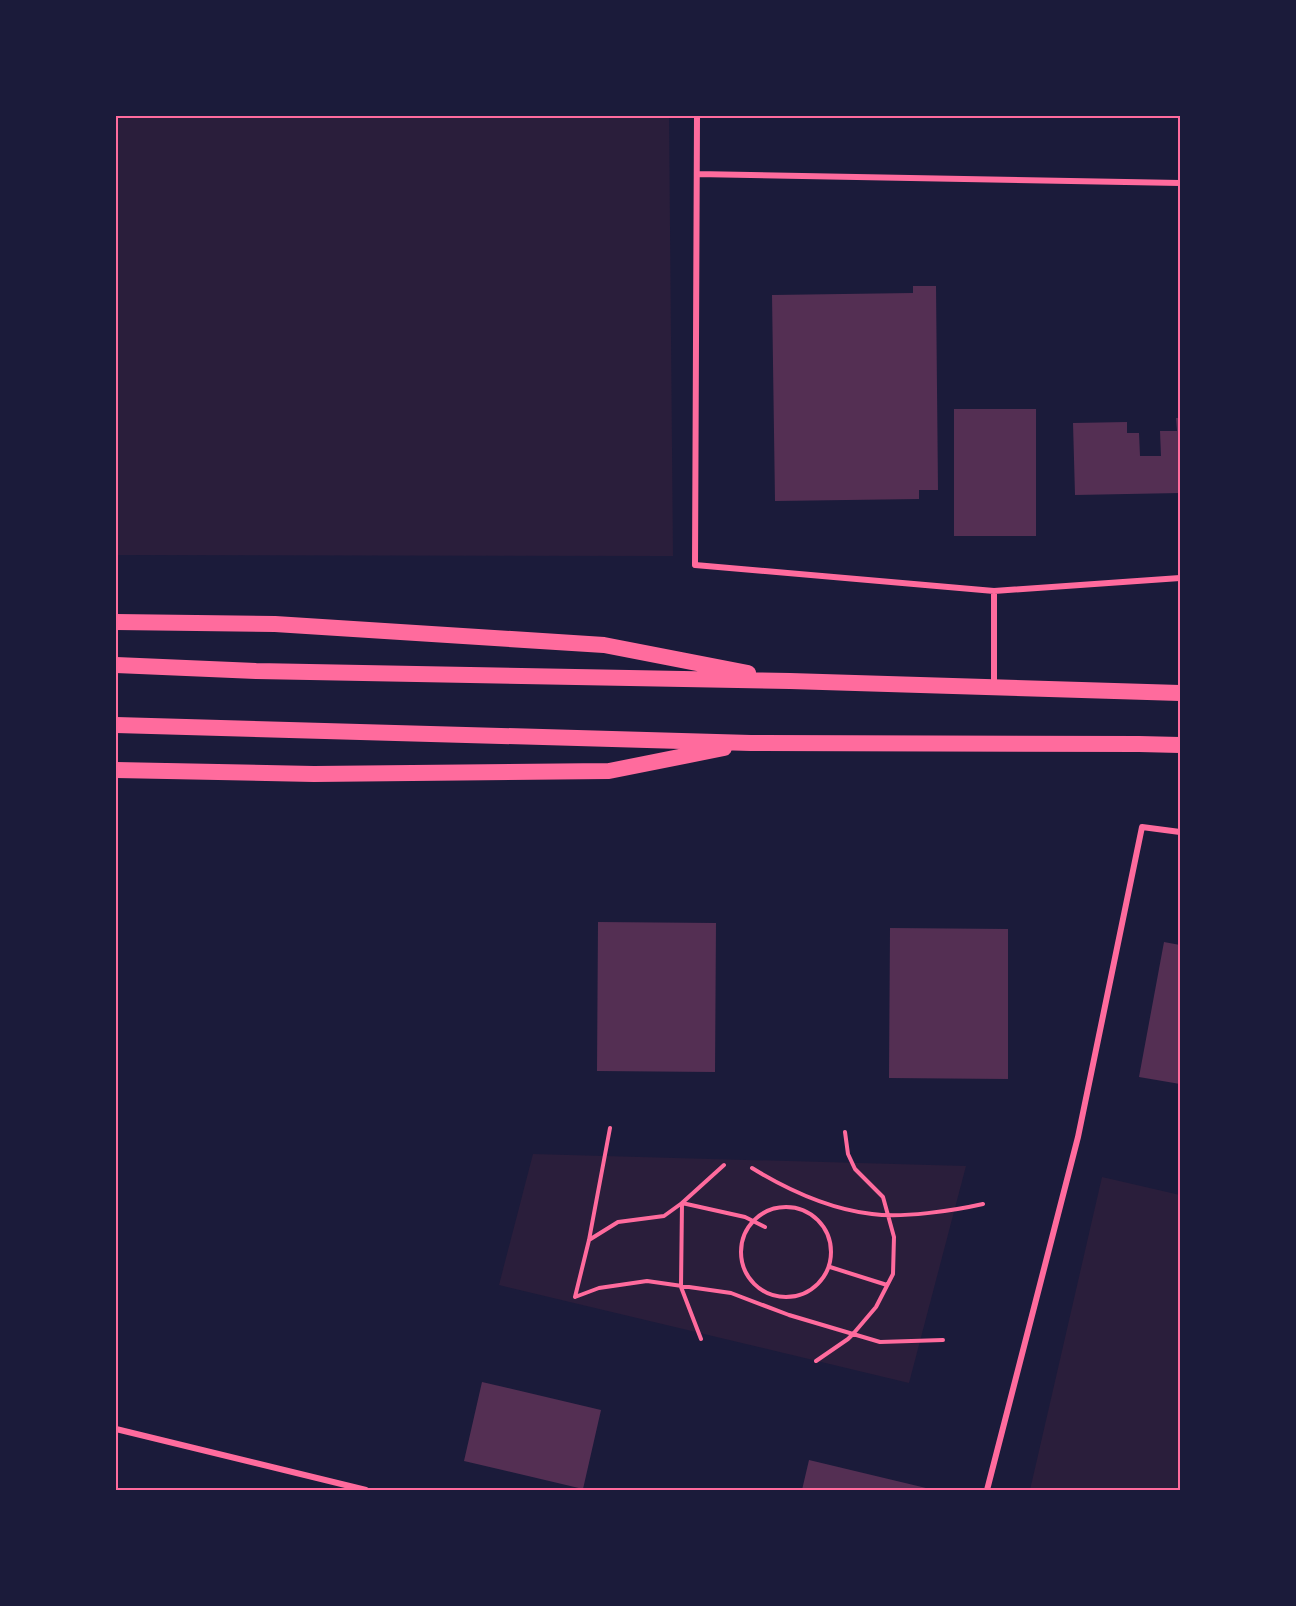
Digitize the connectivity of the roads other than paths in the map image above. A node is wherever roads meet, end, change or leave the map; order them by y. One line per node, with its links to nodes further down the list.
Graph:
1 (697, 116): 2 (street)
2 (697, 174): 3 (street); 5 (street)
3 (1180, 183)
4 (1180, 579): 5 (street)
5 (994, 591): 9 (street)
6 (116, 622): 8 (highway)
7 (116, 665): 8 (highway)
8 (790, 681): 9 (highway)
9 (994, 687): 10 (highway)
10 (1180, 693)
11 (116, 725): 12 (highway)
12 (751, 742): 13 (highway); 14 (highway)
13 (1180, 746)
14 (116, 770)
15 (1180, 832): 18 (street)
16 (116, 1429): 17 (street)
17 (366, 1491)
18 (987, 1491)

